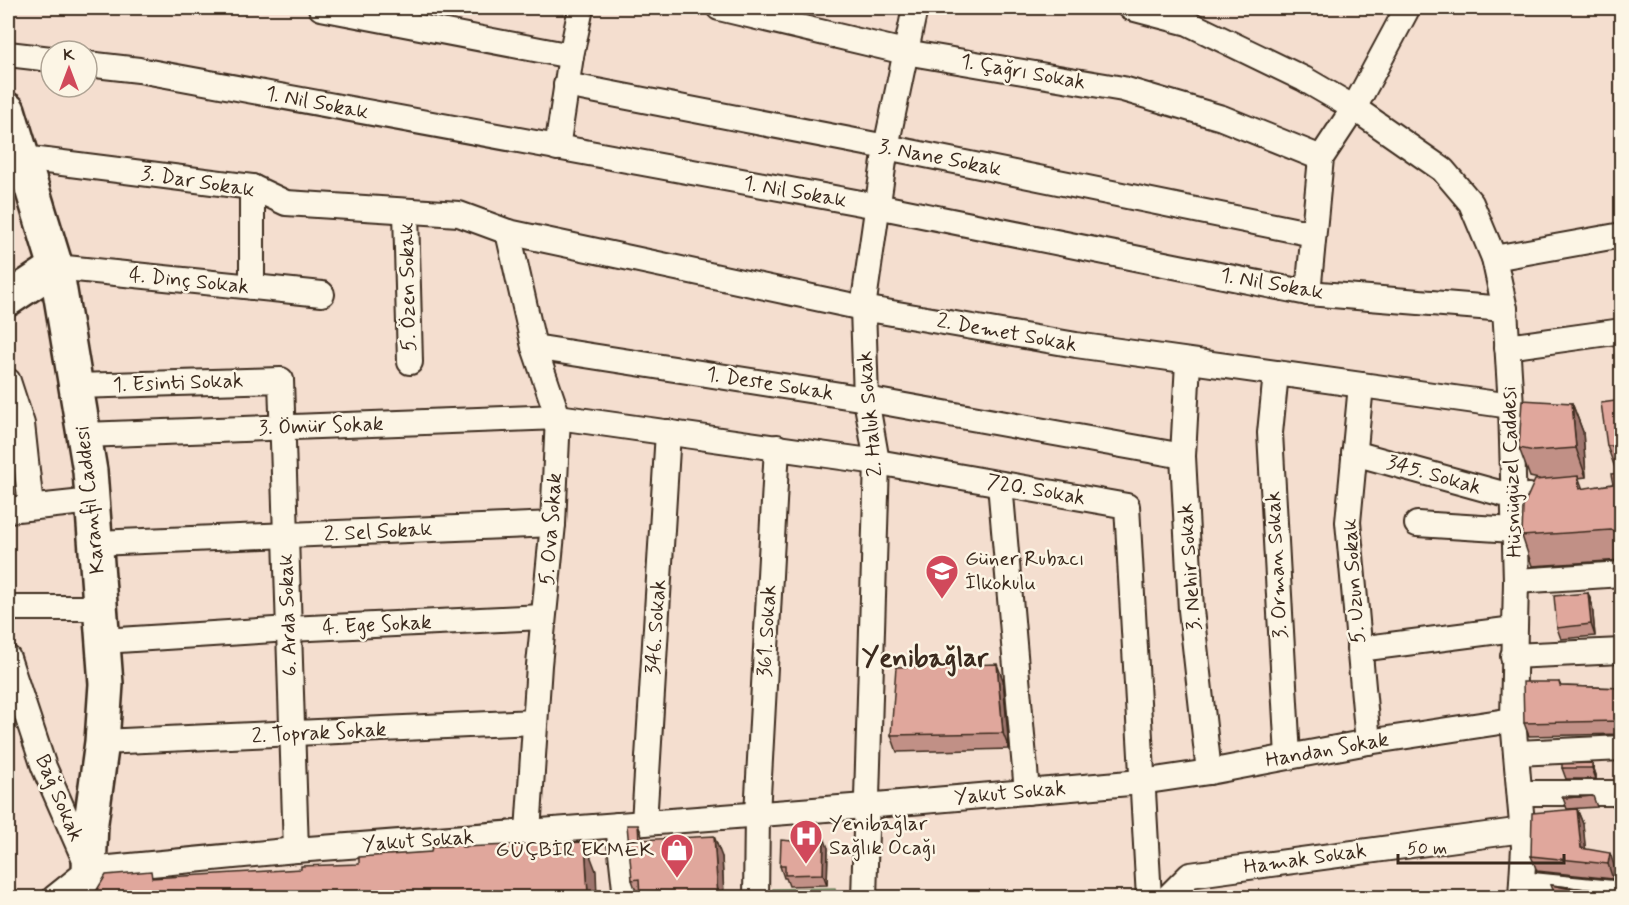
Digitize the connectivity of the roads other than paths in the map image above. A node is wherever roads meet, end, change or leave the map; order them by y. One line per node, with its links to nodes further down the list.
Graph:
1 (321, 8): 9 (street)
2 (581, 8): 9 (street)
3 (719, 8): 7 (street, 1. Çağrı Sokak)
4 (915, 8): 7 (street, 2. Haluk Sokak)
5 (1131, 8): 13 (street, Hüsnügüzel Caddesi)
6 (1406, 11): 13 (street)
7 (905, 52): 15 (street, 2. Haluk Sokak); 17 (street, 1. Çağrı Sokak)
8 (8, 54): 10 (street)
9 (571, 56): 12 (street)
10 (39, 58)
11 (99, 65): 16 (street, 1. Nil Sokak)
12 (566, 85): 15 (street, 3. Nane Sokak); 16 (street)
13 (1354, 108): 17 (street); 25 (street, Hüsnügüzel Caddesi)
14 (8, 110): 18 (street, Karanfil Caddesi)
15 (886, 147): 20 (street, 2. Haluk Sokak); 23 (street, 3. Nane Sokak)
16 (557, 148): 20 (street, 1. Nil Sokak)
17 (1321, 158): 23 (street)
18 (15, 163): 19 (street, 3. Dar Sokak); 26 (street, Karanfil Caddesi)
19 (252, 187): 21 (street, 3. Dar Sokak); 27 (street)
20 (877, 206): 28 (street, 1. Nil Sokak); 31 (street, 2. Haluk Sokak)
21 (406, 212): 22 (street, 3. Dar Sokak); 36 (street, 5. Özen Sokak)
22 (508, 232): 31 (street, 2. Demet Sokak); 34 (street, 5. Ova Sokak)
23 (1313, 234): 28 (street)
24 (1622, 235): 25 (street)
25 (1494, 258): 32 (street, Hüsnügüzel Caddesi)
26 (56, 267): 27 (street, 4. Dinç Sokak); 30 (street); 42 (street, Karanfil Caddesi)
27 (252, 287): 29 (street, 4. Dinç Sokak)
28 (1308, 293): 32 (street, 1. Nil Sokak)
29 (322, 294)
30 (8, 299)
31 (863, 308): 37 (street, 2. Demet Sokak); 43 (street, 2. Haluk Sokak)
32 (1505, 309): 35 (street, Hüsnügüzel Caddesi)
33 (1622, 331): 35 (street)
34 (534, 347): 43 (street, 1. Deste Sokak); 45 (street, 5. Ova Sokak)
35 (1507, 347): 44 (street, Hüsnügüzel Caddesi)
36 (410, 362)
37 (1188, 362): 38 (street, 2. Demet Sokak); 51 (street, 3. Nehir Sokak)
38 (1276, 373): 41 (street, 2. Demet Sokak); 83 (street, 3. Orman Sokak)
39 (281, 380): 42 (street, 1. Esinti Sokak); 46 (street, 6. Arda Sokak)
40 (8, 381): 57 (street)
41 (1361, 385): 44 (street, 2. Demet Sokak); 50 (street, 5. Uzun Sokak)
42 (76, 386): 48 (street, Karanfil Caddesi)
43 (866, 399): 51 (street, 1. Deste Sokak); 52 (street, 2. Haluk Sokak)
44 (1510, 406): 55 (street, Hüsnügüzel Caddesi)
45 (558, 417): 46 (street, 3. Ömür Sokak); 47 (street, 720. Sokak); 59 (street, 5. Ova Sokak)
46 (282, 428): 48 (street, 3. Ömür Sokak); 62 (street, 6. Arda Sokak)
47 (668, 432): 49 (street, 720. Sokak); 91 (street, 346. Sokak)
48 (84, 435): 56 (street, Karanfil Caddesi)
49 (777, 447): 52 (street, 720. Sokak); 90 (street, 361. Sokak)
50 (1354, 453): 55 (street, 345. Sokak); 72 (street, 5. Uzun Sokak)
51 (1182, 456): 84 (street, 3. Nehir Sokak)
52 (877, 462): 53 (street, 720. Sokak); 89 (street, 2. Haluk Sokak)
53 (1000, 484): 85 (street, 720. Sokak); 86 (street)
54 (1546, 495): 55 (street, 345. Sokak)
55 (1514, 497): 61 (street, Hüsnügüzel Caddesi)
56 (93, 501): 57 (street); 63 (street, Karanfil Caddesi)
57 (31, 507): 58 (street)
58 (8, 510)
59 (553, 524): 62 (street, 2. Sel Sokak); 68 (street, 5. Ova Sokak)
60 (1417, 524): 61 (street)
61 (1514, 530): 65 (street, Hüsnügüzel Caddesi)
62 (286, 536): 63 (street, 2. Sel Sokak); 69 (street, 6. Arda Sokak)
63 (96, 543): 67 (street, Karanfil Caddesi)
64 (1622, 574): 65 (street)
65 (1516, 580): 70 (street, Hüsnügüzel Caddesi)
66 (8, 608): 67 (street)
67 (100, 608): 71 (street, Karanfil Caddesi)
68 (543, 617): 69 (street, 4. Ege Sokak); 77 (street, 5. Ova Sokak)
69 (289, 629): 71 (street, 4. Ege Sokak); 78 (street, 6. Arda Sokak)
70 (1514, 629): 72 (street); 74 (street, Hüsnügüzel Caddesi)
71 (103, 641): 79 (street, Karanfil Caddesi)
72 (1359, 649): 80 (street, 5. Uzun Sokak)
73 (1622, 651): 74 (street)
74 (1513, 656): 76 (street, Hüsnügüzel Caddesi)
75 (10, 672): 96 (street, Bağ Sokak)
76 (1513, 720): 80 (street, Handan Sokak); 82 (street, Hüsnügüzel Caddesi)
77 (535, 722): 78 (street, 2. Toprak Sokak); 94 (street, 5. Ova Sokak)
78 (292, 735): 79 (street, 2. Toprak Sokak); 95 (street, 6. Arda Sokak)
79 (102, 742): 96 (street, Karanfil Caddesi)
80 (1368, 742): 83 (street, Handan Sokak)
81 (1622, 748): 82 (street)
82 (1516, 753): 87 (street, Hüsnügüzel Caddesi)
83 (1287, 757): 84 (street, Handan Sokak)
84 (1209, 772): 85 (street, Handan Sokak)
85 (1142, 782): 86 (street, Yakut Sokak); 103 (street, 720. Sokak)
86 (1027, 792): 89 (street, Yakut Sokak)
87 (1520, 793): 88 (street); 93 (street, Hüsnügüzel Caddesi)
88 (1622, 793)
89 (865, 806): 90 (street, Yakut Sokak); 102 (street, 2. Haluk Sokak)
90 (757, 814): 91 (street, Yakut Sokak); 101 (street, 361. Sokak)
91 (644, 823): 92 (street, Yakut Sokak)
92 (618, 825): 94 (street, Yakut Sokak); 100 (street)
93 (1523, 830): 97 (street, Hüsnügüzel Caddesi); 104 (street, Hamak Sokak)
94 (528, 832): 95 (street, Yakut Sokak)
95 (296, 850): 96 (street, Yakut Sokak)
96 (91, 884): 99 (street)
97 (1521, 891): 98 (street)
98 (1622, 894)
99 (54, 897)
100 (626, 897)
101 (756, 897)
102 (864, 897)
103 (1149, 897)
104 (1167, 897)

